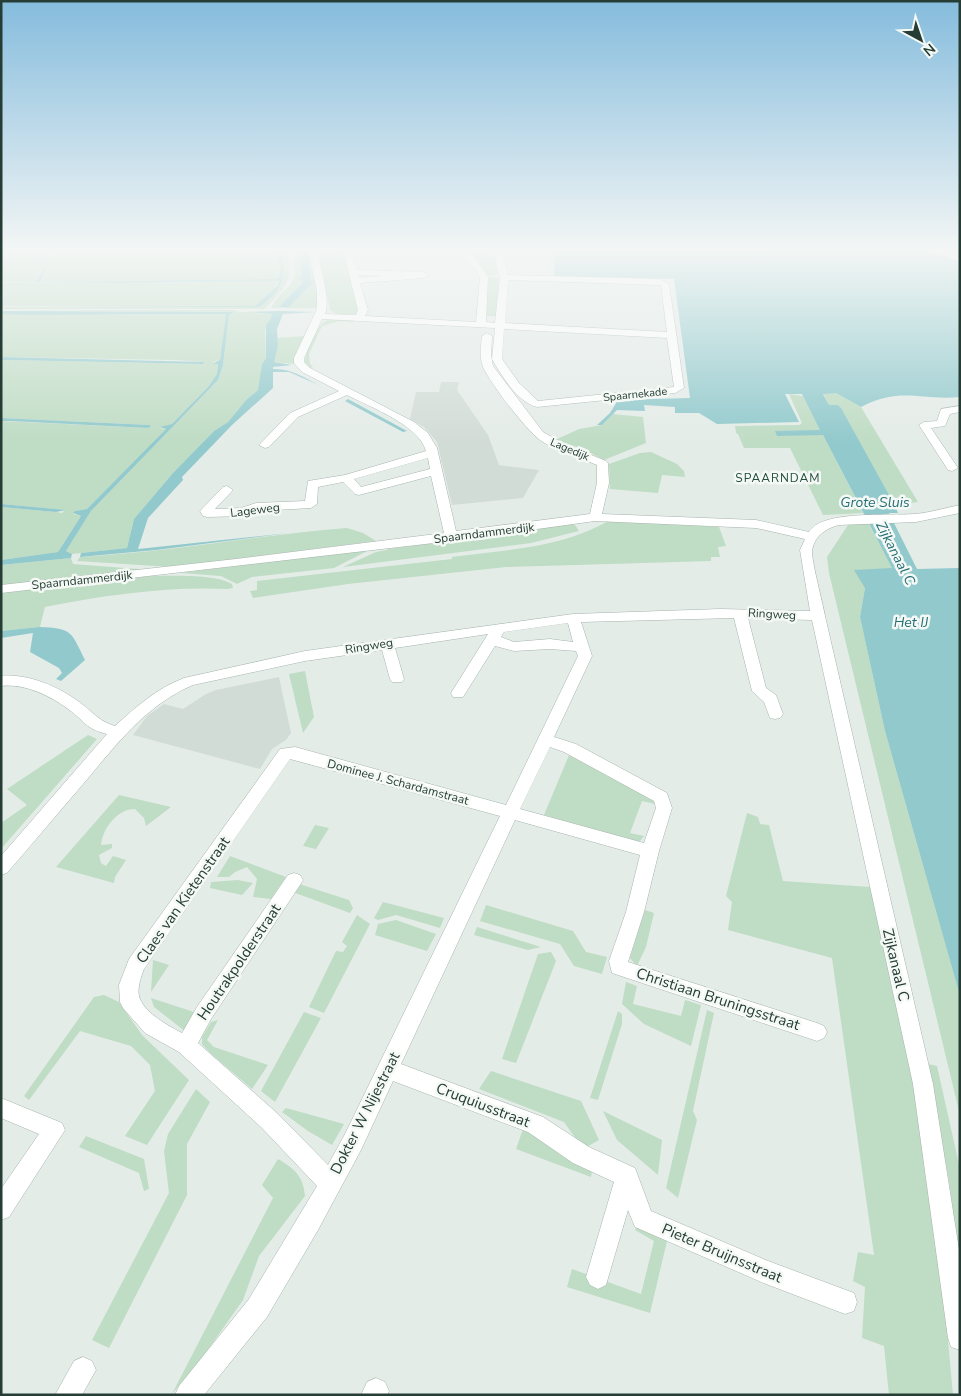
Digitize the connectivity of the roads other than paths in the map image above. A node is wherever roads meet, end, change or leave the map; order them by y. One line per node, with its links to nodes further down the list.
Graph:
1 (484, 315): 7 (street)
2 (501, 315): 6 (street)
3 (669, 315): 8 (street, Spaarnekade)
4 (319, 316): 5 (street); 9 (street)
5 (360, 318): 7 (street)
6 (500, 325): 7 (street); 8 (street); 8 (street, Spaarnekade)
7 (484, 330): 18 (street, Lagedijk)
8 (672, 335)
9 (345, 392): 11 (street); 12 (street)
10 (960, 409): 13 (street)
11 (265, 445)
12 (432, 453): 14 (street); 15 (street, Lageweg)
13 (952, 468)
14 (437, 471): 15 (street); 19 (street)
15 (346, 478): 16 (street, Lageweg)
16 (227, 490)
17 (960, 509): 20 (street)
18 (595, 517): 19 (street, Spaarndammerdijk); 20 (street, Spaarndammerdijk)
19 (451, 537): 21 (street, Spaarndammerdijk)
20 (811, 537): 23 (street, Zijkanaal C)
21 (1, 589)
22 (740, 613): 23 (street, Ringweg); 24 (street, Ringweg); 31 (street)
23 (818, 616): 48 (street, Zijkanaal C)
24 (573, 618): 25 (street, Ringweg); 27 (street, Dokter W Nijestraat)
25 (497, 632): 26 (street, Ringweg); 27 (street); 30 (street)
26 (387, 643): 28 (street); 32 (street, Ringweg)
27 (582, 646): 33 (street, Dokter W Nijestraat)
28 (397, 679)
29 (1, 681): 32 (street)
30 (458, 693)
31 (775, 714)
32 (118, 732): 37 (street, Ringweg)
33 (546, 740): 35 (street, Dokter W Nijestraat); 36 (street)
34 (286, 753): 35 (street, Dominee J. Schardamstraat); 40 (street, Claes van Kietenstraat)
35 (511, 812): 36 (street); 41 (street, Dokter W Nijestraat)
36 (650, 851): 39 (street, Christiaan Bruningsstraat)
37 (1, 868)
38 (294, 880): 40 (street, Houtrakpolderstraat)
39 (817, 1032)
40 (186, 1045): 44 (street, Claes van Kietenstraat)
41 (388, 1069): 43 (street, Cruquiusstraat); 44 (street, Dokter W Nijestraat)
42 (1, 1108): 45 (street)
43 (628, 1176): 46 (street); 47 (street, Pieter Bruijnsstraat)
44 (330, 1183): 51 (street, Dokter W Nijestraat)
45 (1, 1209)
46 (598, 1277)
47 (845, 1302)
48 (960, 1338)
49 (83, 1370): 50 (street)
50 (68, 1395)
51 (188, 1395)

